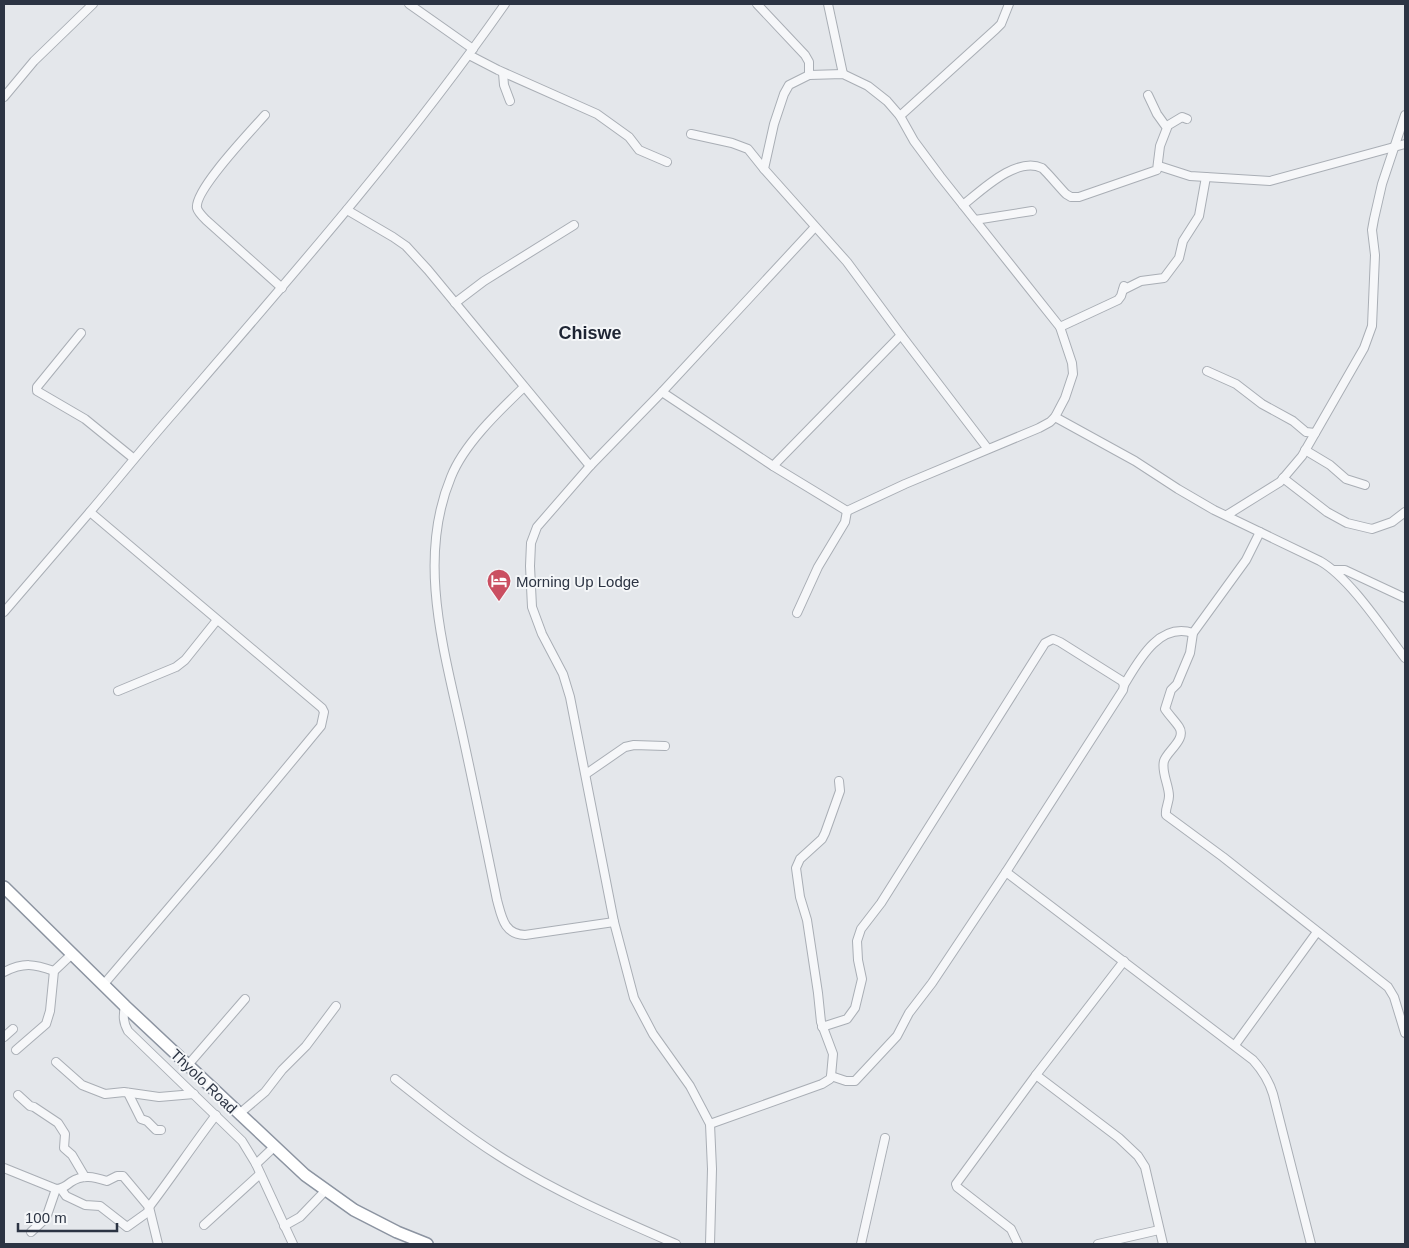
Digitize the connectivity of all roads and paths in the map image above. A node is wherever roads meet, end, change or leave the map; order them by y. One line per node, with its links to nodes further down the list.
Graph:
1 (93, 4): 11 (street)
2 (409, 4): 7 (street)
3 (505, 4): 7 (street)
4 (757, 4): 10 (street)
5 (828, 4): 9 (street)
6 (1009, 4): 15 (street)
7 (471, 52): 8 (street); 27 (street)
8 (503, 73): 13 (street); 22 (street)
9 (843, 74): 10 (street); 15 (street)
10 (810, 75): 24 (street)
11 (5, 94)
12 (1148, 95): 18 (street)
13 (510, 101)
14 (265, 115): 32 (street)
15 (900, 116): 26 (street)
16 (1405, 116): 21 (street)
17 (1187, 119): 18 (street)
18 (1167, 126): 23 (street)
19 (691, 134): 24 (street)
20 (1405, 144): 21 (street)
21 (1395, 147): 25 (street); 41 (street)
22 (667, 162)
23 (1159, 166): 25 (street); 26 (street)
24 (764, 169): 31 (street)
25 (1206, 177): 34 (street)
26 (963, 205): 29 (street)
27 (347, 210): 32 (street); 33 (street)
28 (1032, 211): 29 (street)
29 (975, 220): 34 (street)
30 (574, 225): 33 (street)
31 (815, 227): 36 (street); 39 (street)
32 (282, 288): 44 (street)
33 (455, 303): 38 (street)
34 (1060, 327): 40 (street)
35 (81, 333): 44 (street)
36 (900, 335): 42 (street); 46 (street)
37 (1207, 371): 41 (street)
38 (524, 387): 45 (street); 68 (street)
39 (662, 392): 45 (street); 46 (street)
40 (1056, 417): 42 (street); 52 (street)
41 (1315, 433): 43 (street)
42 (988, 449): 49 (street)
43 (1305, 450): 47 (street); 48 (street)
44 (133, 458): 50 (street)
45 (590, 466): 64 (street)
46 (773, 466): 49 (street)
47 (1283, 478): 51 (street); 52 (street)
48 (1365, 485)
49 (847, 511): 57 (street)
50 (90, 512): 56 (street); 58 (street)
51 (1405, 512)
52 (1227, 515): 53 (street)
53 (1260, 532): 54 (street); 59 (street)
54 (1334, 570): 55 (street); 60 (street)
55 (1405, 598)
56 (4, 612)
57 (797, 613)
58 (217, 620): 62 (street); 74 (street)
59 (1193, 633): 61 (street); 69 (street)
60 (1405, 658)
61 (1124, 685): 66 (street); 78 (street)
62 (118, 691)
63 (665, 746): 64 (street)
64 (586, 774): 68 (street)
65 (839, 781): 78 (street)
66 (1006, 872): 71 (street); 87 (street)
67 (4, 887): 70 (highway, Thyolo Road)
68 (614, 922): 94 (street)
69 (1317, 932): 80 (street); 82 (street)
70 (72, 954): 72 (street); 74 (highway, Thyolo Road)
71 (1124, 961): 82 (street); 86 (street)
72 (54, 970): 73 (street); 83 (street)
73 (4, 972)
74 (104, 984): 76 (highway, Thyolo Road)
75 (245, 999): 85 (street)
76 (125, 1006): 85 (highway, Thyolo Road); 90 (street)
77 (336, 1006): 92 (street)
78 (822, 1028): 87 (street)
79 (13, 1030): 81 (street)
80 (1405, 1033)
81 (4, 1037)
82 (1235, 1046): 118 (street)
83 (16, 1050)
84 (56, 1062): 89 (street)
85 (188, 1065): 92 (highway, Thyolo Road)
86 (1036, 1075): 107 (street); 115 (street)
87 (831, 1076): 94 (street)
88 (395, 1079): 112 (street)
89 (128, 1093): 90 (street); 95 (street)
90 (194, 1094): 93 (street)
91 (18, 1096): 101 (street)
92 (239, 1114): 97 (highway, Thyolo Road)
93 (216, 1115): 98 (street); 104 (street)
94 (710, 1124): 113 (street)
95 (161, 1130)
96 (885, 1138): 114 (street)
97 (274, 1147): 98 (street); 103 (highway, Thyolo Road)
98 (256, 1164): 100 (street)
99 (4, 1168): 102 (street)
100 (260, 1174): 105 (street); 106 (street)
101 (85, 1177): 102 (street); 104 (street)
102 (58, 1189): 104 (street); 108 (street)
103 (325, 1191): 106 (street); 111 (highway, Thyolo Road)
104 (149, 1207): 109 (street)
105 (204, 1225)
106 (284, 1226): 110 (street)
107 (1159, 1230): 116 (street); 117 (street)
108 (31, 1232)
109 (158, 1244)
110 (293, 1244)
111 (427, 1244)
112 (676, 1244)
113 (710, 1244)
114 (861, 1244)
115 (1018, 1244)
116 (1098, 1244)
117 (1163, 1244)
118 (1311, 1244)

